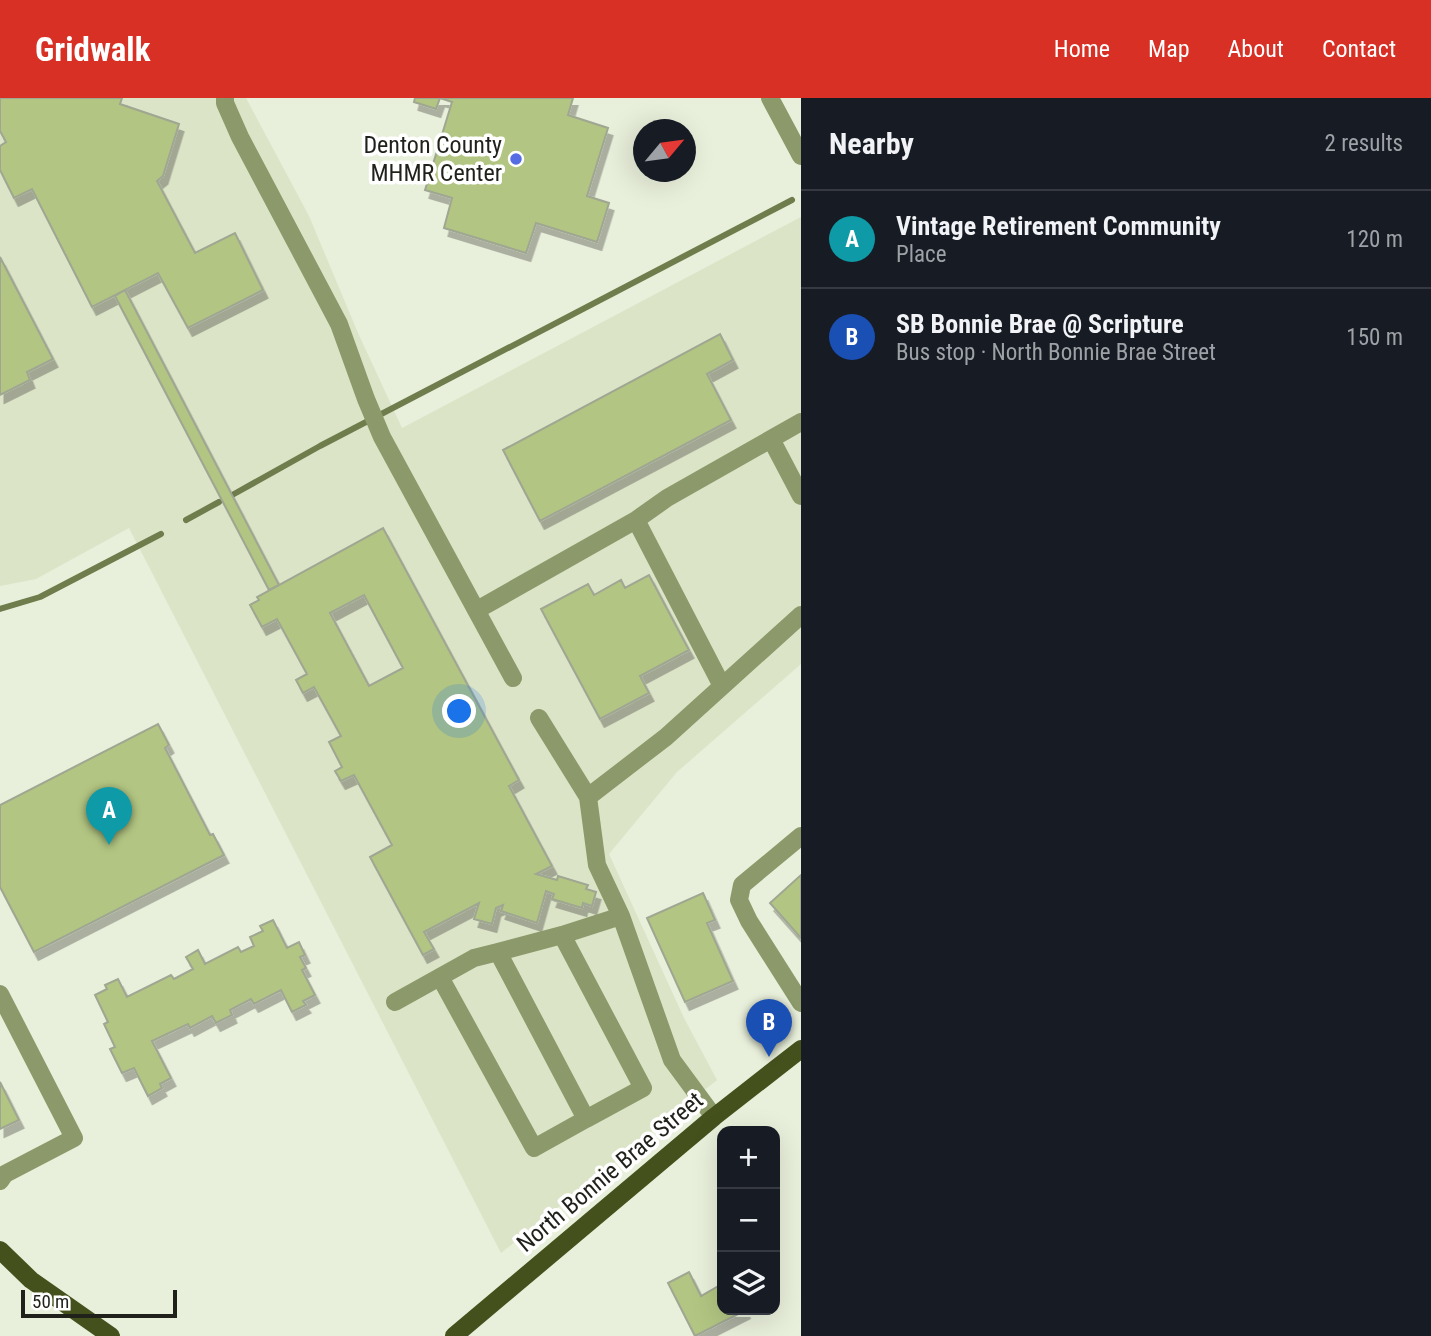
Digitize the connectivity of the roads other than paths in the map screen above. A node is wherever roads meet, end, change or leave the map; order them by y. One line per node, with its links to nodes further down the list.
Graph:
1 (225, 98): 8 (street)
2 (776, 99): 3 (street)
3 (801, 156)
4 (801, 422): 5 (street)
5 (771, 439): 6 (street); 7 (street)
6 (799, 489)
7 (636, 520): 8 (street); 11 (street)
8 (477, 610): 10 (street)
9 (801, 615): 11 (street)
10 (513, 678)
11 (722, 686): 13 (street)
12 (539, 718): 13 (street)
13 (588, 797): 15 (street)
14 (801, 836): 21 (street)
15 (621, 916): 16 (street); 23 (street)
16 (562, 934): 17 (street); 24 (street)
17 (498, 952): 18 (street); 24 (street)
18 (440, 977): 20 (street); 24 (street)
19 (0, 994): 25 (street)
20 (395, 1002)
21 (801, 1003)
22 (801, 1049): 23 (main road, North Bonnie Brae Street)
23 (714, 1117): 28 (main road, North Bonnie Brae Street)
24 (586, 1119)
25 (0, 1181)
26 (0, 1250): 27 (main road)
27 (111, 1336)
28 (454, 1336)

